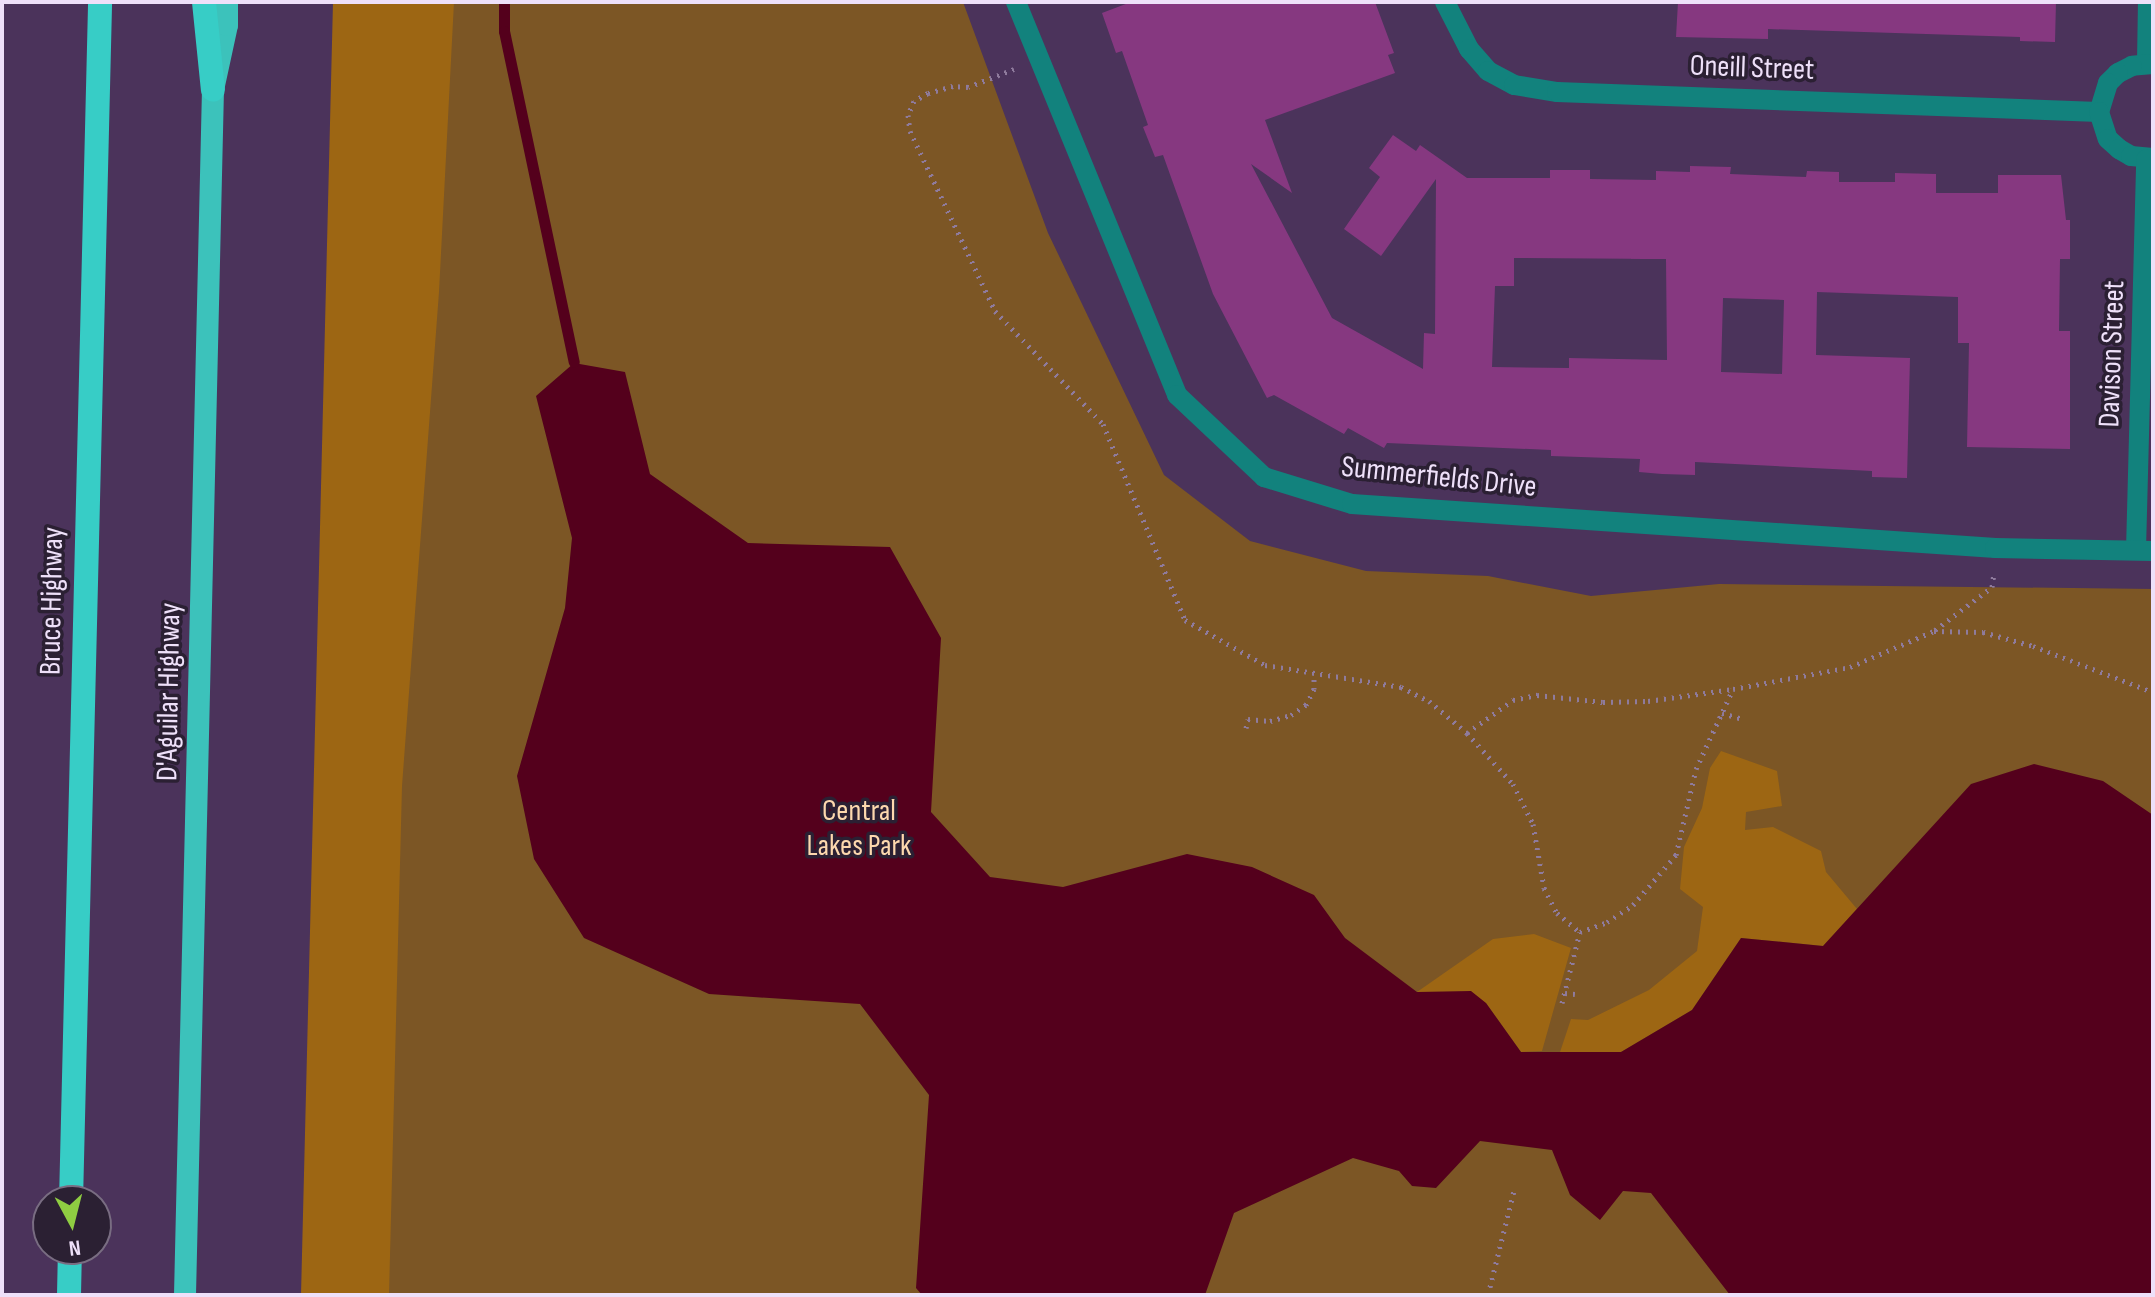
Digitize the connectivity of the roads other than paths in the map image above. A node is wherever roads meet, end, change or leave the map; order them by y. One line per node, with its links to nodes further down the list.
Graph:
1 (100, 2): 12 (highway, Bruce Highway)
2 (204, 2): 8 (highway)
3 (227, 2): 8 (highway, D'Aguilar Highway)
4 (1016, 2): 11 (street, Summerfields Drive)
5 (1445, 2): 9 (street, Oneill Street)
6 (2148, 2): 7 (street)
7 (2150, 64): 9 (street)
8 (213, 90): 15 (highway, D'Aguilar Highway)
9 (2099, 112): 10 (street)
10 (2149, 158): 11 (street, Davison Street)
11 (2144, 551)
12 (71, 1185)
13 (70, 1265): 14 (highway)
14 (69, 1295)
15 (185, 1295)

